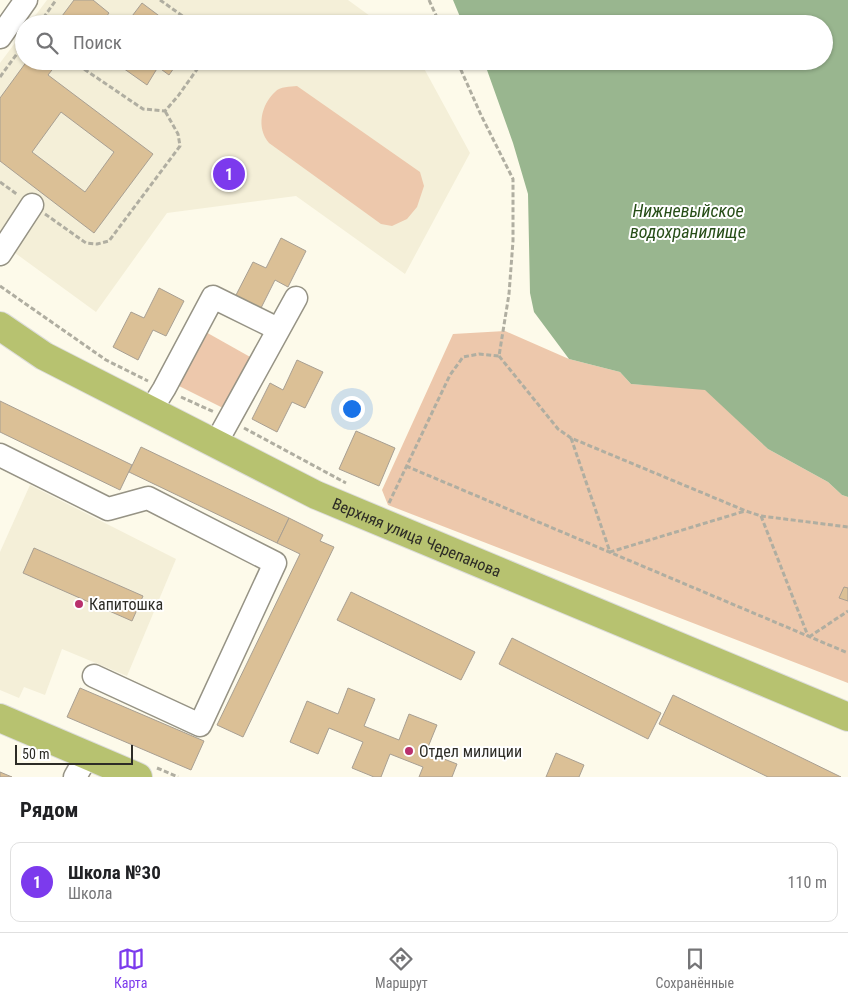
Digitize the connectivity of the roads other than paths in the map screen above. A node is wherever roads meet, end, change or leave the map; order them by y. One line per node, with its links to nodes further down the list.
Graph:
1 (26, 0): 2 (lane)
2 (15, 15)
3 (15, 16): 4 (lane)
4 (0, 37)
5 (32, 205): 6 (lane)
6 (0, 254)
7 (296, 298): 9 (lane)
8 (0, 326): 10 (main road, Верхняя улица Черепанова)
9 (278, 329): 10 (lane); 11 (lane)
10 (158, 400): 11 (main road, Верхняя улица Черепанова)
11 (216, 443): 14 (main road, Верхняя улица Черепанова)
12 (2, 462): 13 (lane)
13 (94, 676)
14 (848, 717)
15 (0, 718): 16 (main road)
16 (81, 766): 17 (main road)
17 (136, 777)

